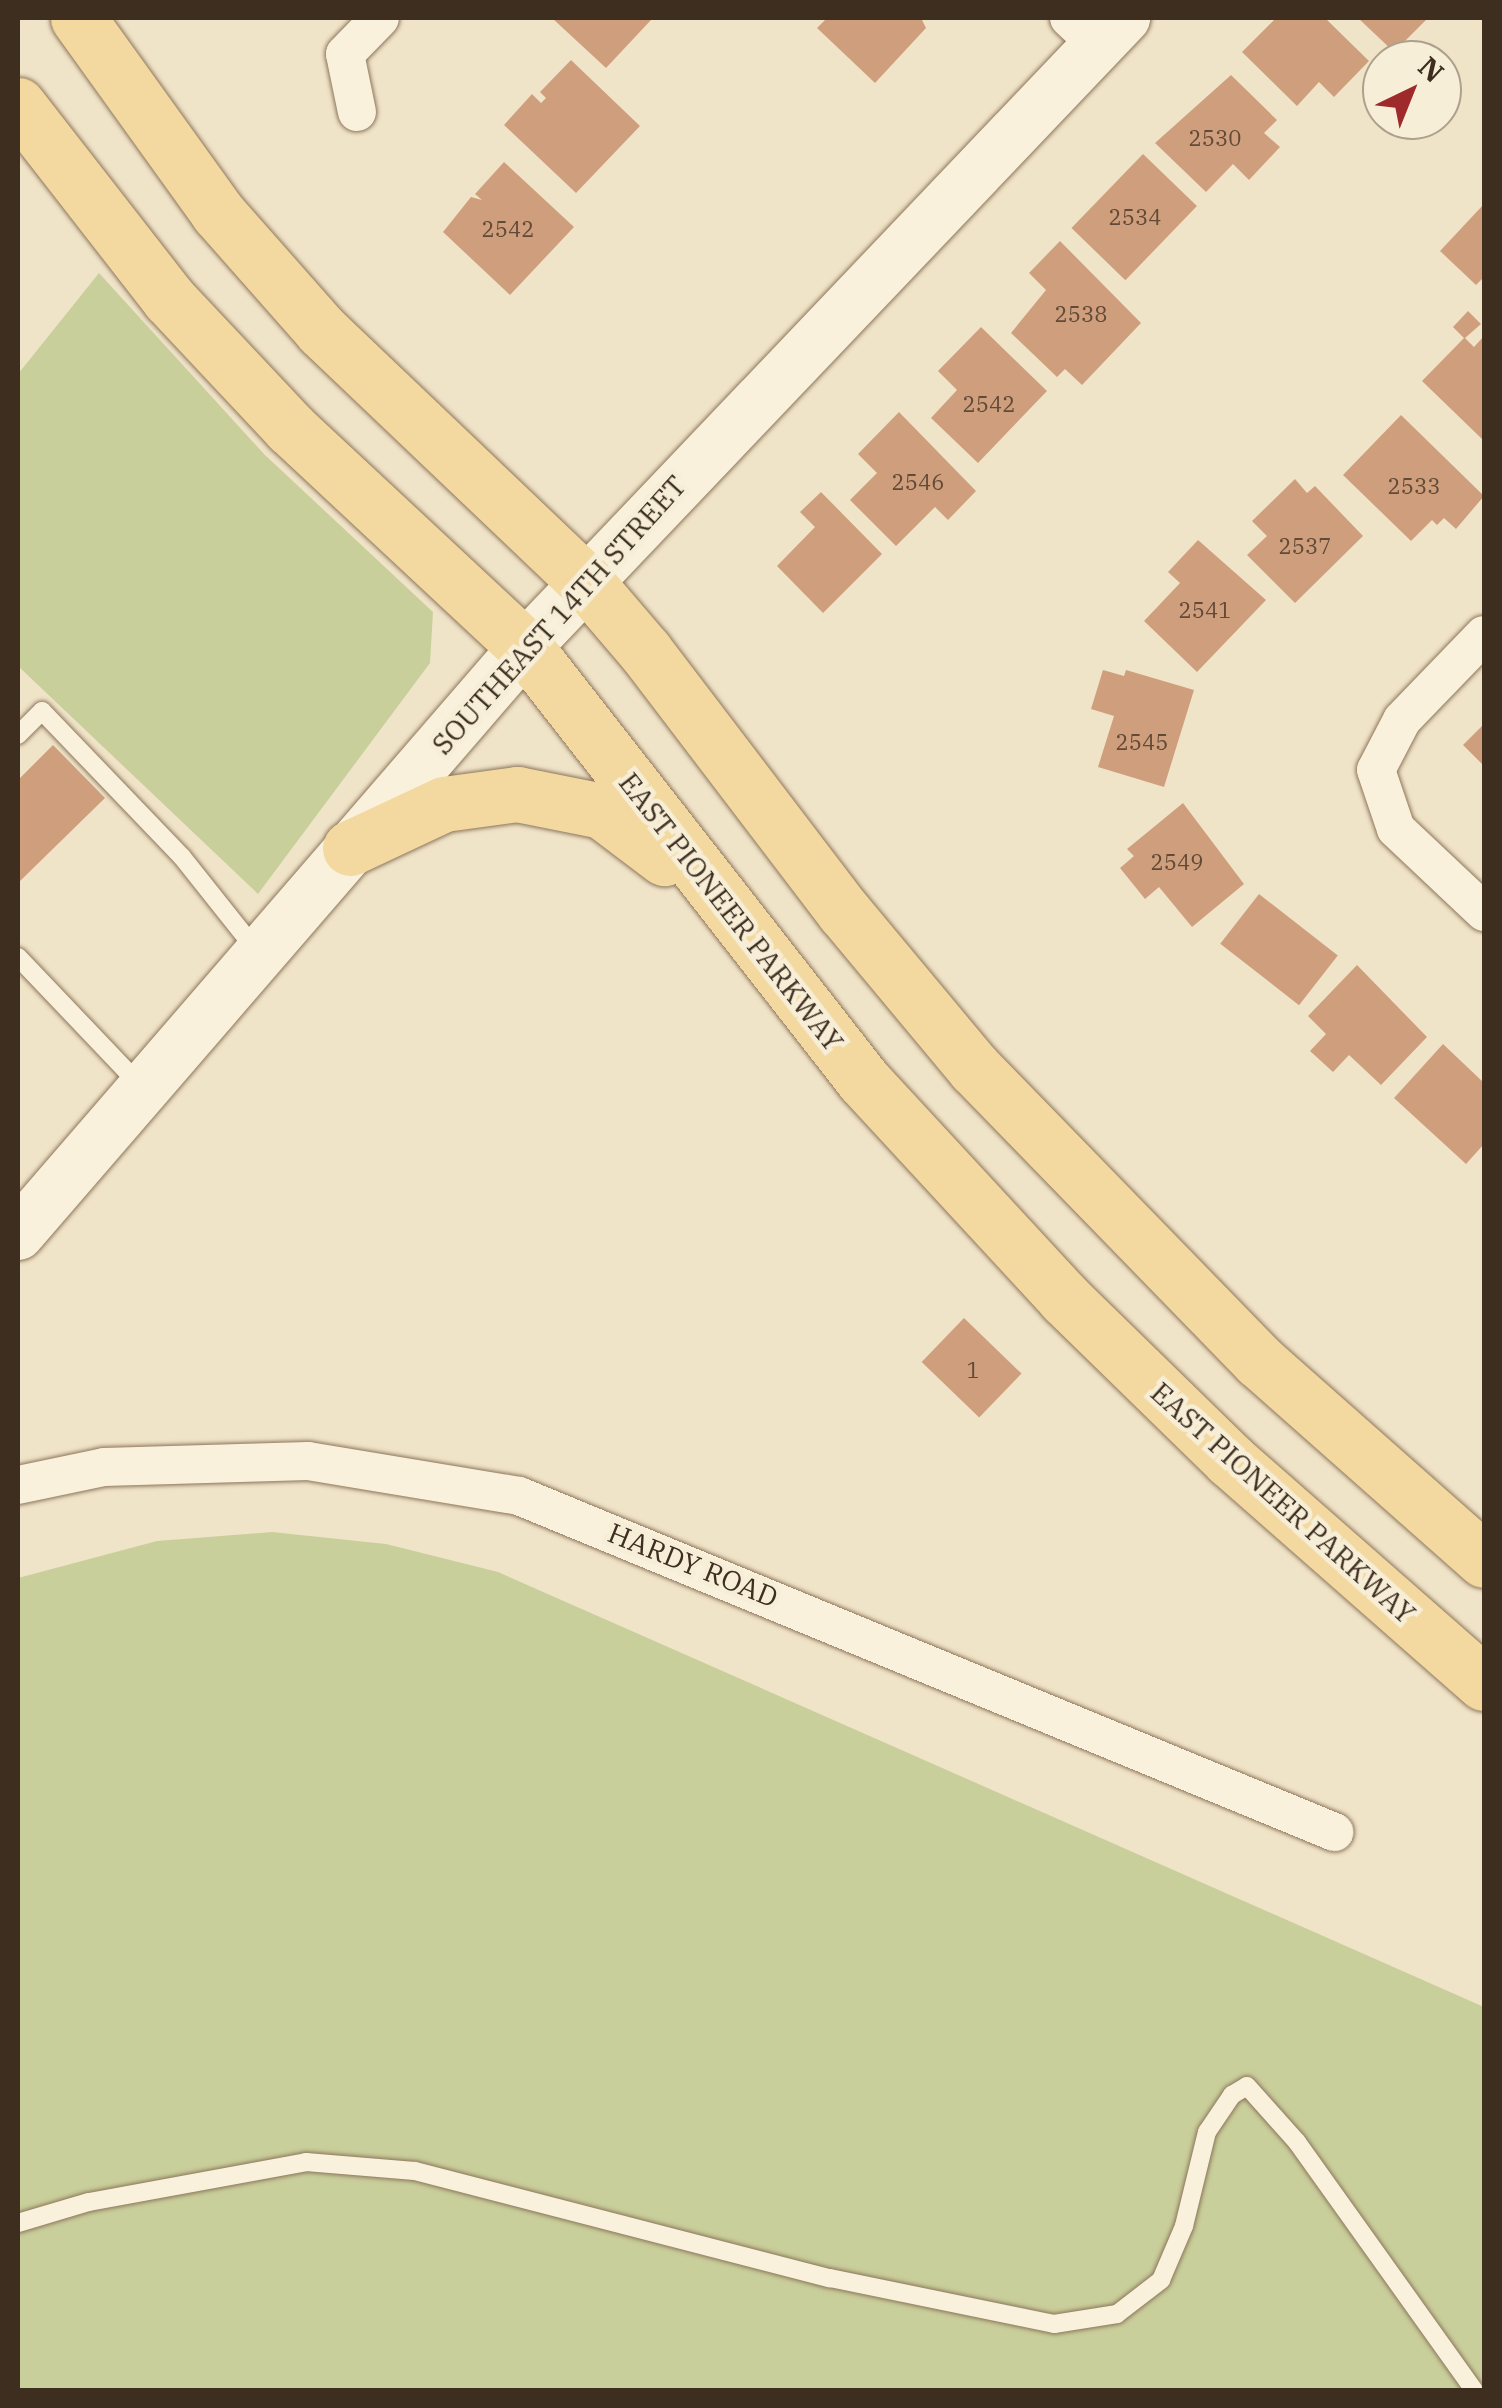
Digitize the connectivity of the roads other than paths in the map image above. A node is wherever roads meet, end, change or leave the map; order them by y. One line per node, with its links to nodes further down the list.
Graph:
1 (78, 18): 6 (main road)
2 (380, 18): 5 (street)
3 (1097, 26): 6 (street, SOUTHEAST 14TH STREET)
4 (18, 105): 8 (main road, EAST PIONEER PARKWAY)
5 (358, 112)
6 (586, 582): 8 (street, SOUTHEAST 14TH STREET); 18 (main road)
7 (1484, 635): 12 (street)
8 (525, 646): 10 (street, SOUTHEAST 14TH STREET); 11 (main road, EAST PIONEER PARKWAY)
9 (18, 735): 13 (lane)
10 (350, 848): 11 (main road); 13 (street, SOUTHEAST 14TH STREET)
11 (718, 898): 19 (main road, EAST PIONEER PARKWAY)
12 (1484, 912)
13 (259, 954): 15 (street, SOUTHEAST 14TH STREET)
14 (18, 957): 15 (lane)
15 (143, 1088): 16 (street, SOUTHEAST 14TH STREET)
16 (18, 1234)
17 (18, 1485): 20 (street, HARDY ROAD)
18 (1484, 1560)
19 (1484, 1683)
20 (1334, 1832)
21 (18, 2223): 22 (lane)
22 (1474, 2390)

